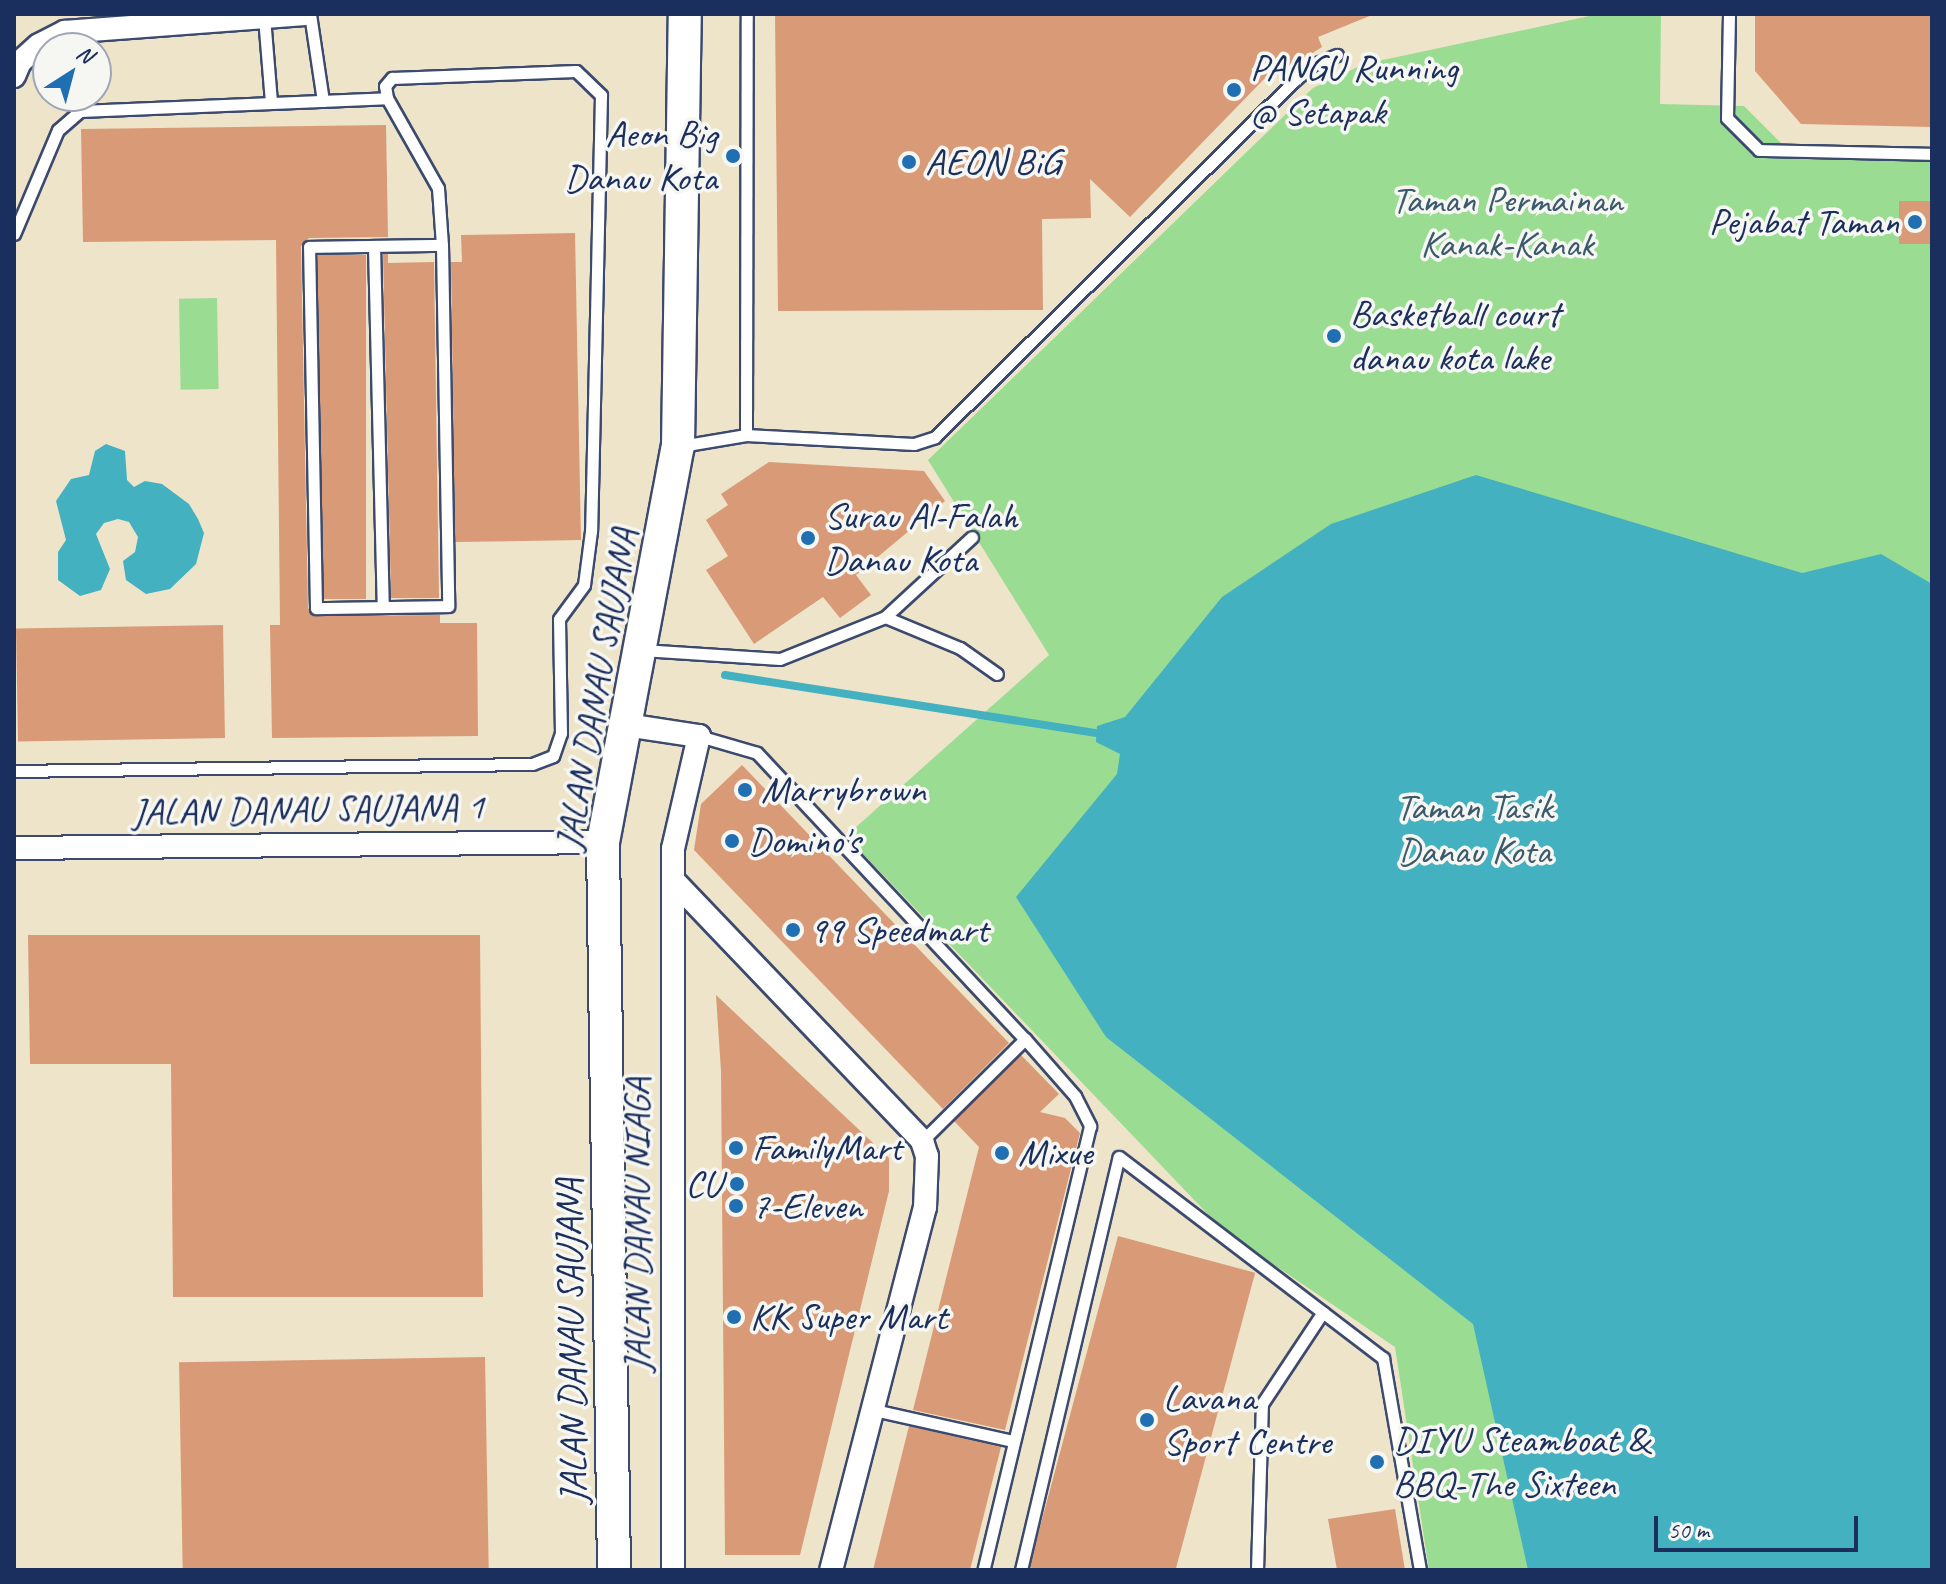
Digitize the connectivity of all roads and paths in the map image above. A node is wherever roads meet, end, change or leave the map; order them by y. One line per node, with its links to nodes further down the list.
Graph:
1 (304, 14): 6 (street)
2 (310, 14): 10 (lane)
3 (685, 14): 17 (street, JALAN DANAU SAUJANA)
4 (747, 14): 16 (lane)
5 (1729, 14): 12 (lane)
6 (264, 17): 8 (street); 11 (lane)
7 (1337, 55): 16 (lane)
8 (14, 76)
9 (387, 98): 10 (lane); 14 (lane); 25 (lane)
10 (323, 101): 11 (lane)
11 (271, 103): 13 (lane)
12 (1932, 154)
13 (14, 234)
14 (442, 245): 15 (lane); 19 (lane)
15 (374, 246): 19 (lane); 19 (lane)
16 (746, 435): 17 (lane)
17 (678, 446): 21 (street, JALAN DANAU SAUJANA)
18 (972, 537): 20 (lane)
19 (383, 607)
20 (885, 617): 21 (lane); 22 (lane)
21 (641, 650): 23 (street, JALAN DANAU SAUJANA)
22 (997, 674)
23 (626, 725): 24 (street); 26 (street, JALAN DANAU SAUJANA)
24 (699, 736): 28 (street, JALAN DANAU NIAGA); 29 (lane)
25 (14, 771)
26 (603, 842): 27 (street, JALAN DANAU SAUJANA 1); 34 (street, JALAN DANAU SAUJANA)
27 (14, 848)
28 (673, 880): 30 (street); 35 (street, JALAN DANAU NIAGA)
29 (1025, 1039): 30 (lane); 33 (lane)
30 (922, 1141): 32 (street)
31 (1323, 1312): 38 (lane); 39 (lane); 40 (lane)
32 (870, 1409): 33 (lane); 36 (street)
33 (1013, 1441): 37 (lane)
34 (614, 1570)
35 (673, 1570)
36 (831, 1570)
37 (983, 1570)
38 (1021, 1570)
39 (1257, 1570)
40 (1420, 1570)

